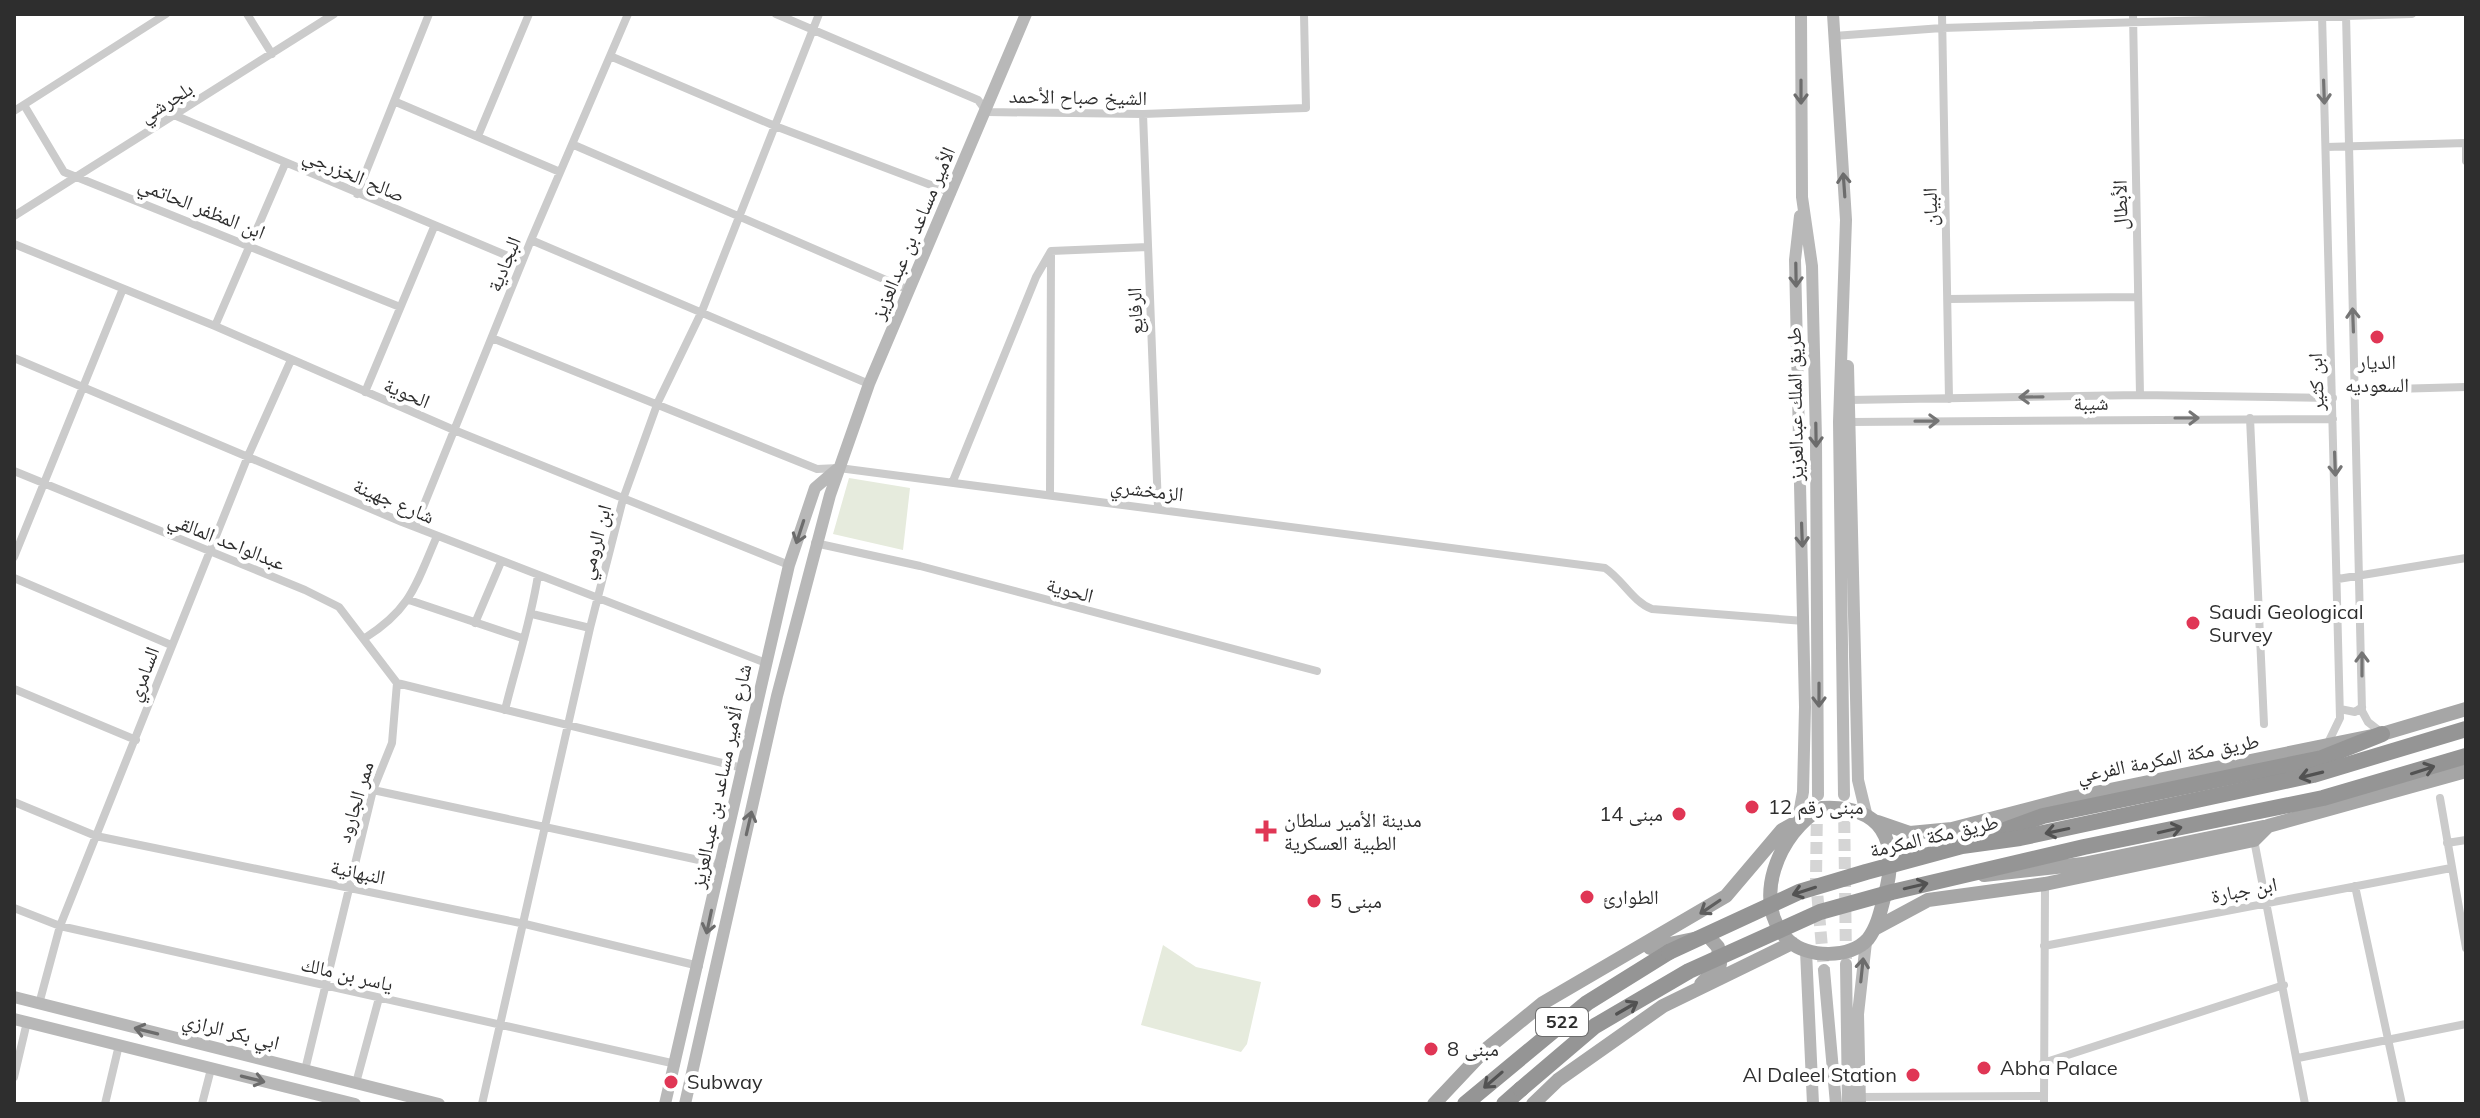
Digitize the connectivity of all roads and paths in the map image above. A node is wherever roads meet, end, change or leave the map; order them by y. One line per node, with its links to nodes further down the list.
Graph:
1 (166, 14): 24 (street)
2 (247, 14): 21 (street)
3 (334, 14): 21 (street, بلجرشي)
4 (429, 14): 23 (street)
5 (529, 14): 30 (street)
6 (628, 14): 22 (street, البجادية)
7 (776, 14): 19 (street, الشيخ صباح الأحمد)
8 (819, 14): 19 (street, ابن الرومي)
9 (1026, 14): 26 (main road, الأمير مساعد بن عبدالعزيز)
10 (1304, 14): 27 (street, الشيخ صباح الأحمد)
11 (1801, 14): 41 (main road, طريق الملك عبدالعزيز, one-way to 41)
12 (1833, 14): 20 (main road)
13 (1942, 14): 18 (street, البيان)
14 (2412, 14): 16 (street)
15 (2322, 15): 16 (street); 17 (street); 34 (street, ابن كثير, one-way to 34)
16 (2346, 15): 33 (street, ابن كثير)
17 (2133, 19): 18 (street); 54 (street, الأبطال)
18 (1942, 28): 20 (street); 55 (street, البيان)
19 (812, 30): 26 (street, الشيخ صباح الأحمد); 29 (street, ابن الرومي)
20 (1834, 36): 44 (main road, one-way to 20)
21 (272, 54): 28 (street, بلجرشي)
22 (610, 56): 29 (street); 32 (street, البجادية)
23 (396, 102): 30 (street); 40 (street)
24 (24, 105): 25 (street); 38 (street, ابن المظفر الحاتمي)
25 (14, 111)
26 (987, 112): 27 (street, الشيخ صباح الأحمد); 39 (main road, الأمير مساعد بن عبدالعزيز)
27 (1143, 114): 49 (street, الرفايع)
28 (174, 115): 36 (street, صالح الخزرجي); 38 (street, بلجرشي)
29 (775, 126): 39 (street); 43 (street, ابن الرومي)
30 (478, 136): 37 (street)
31 (2466, 143): 33 (street); 35 (street)
32 (574, 145): 37 (street, البجادية); 43 (street)
33 (2347, 146): 34 (street); 65 (street, ابن كثير, one-way to 33)
34 (2326, 147): 68 (street, ابن كثير)
35 (2466, 161)
36 (285, 164): 40 (street, صالح الخزرجي); 48 (street)
37 (560, 172): 46 (street, البجادية)
38 (78, 176): 42 (street, بلجرشي); 48 (street, ابن المظفر الحاتمي)
39 (952, 193): 52 (main road, الأمير مساعد بن عبدالعزيز)
40 (357, 194): 45 (street, صالح الخزرجي)
41 (1802, 197): 99 (main road, one-way to 99); 125 (main road, طريق الملك عبدالعزيز, one-way to 125)
42 (14, 216)
43 (741, 216): 52 (street); 57 (street, ابن الرومي)
44 (1846, 220): 70 (main road); 126 (main road)
45 (434, 227): 51 (street, صالح الخزرجي); 56 (street)
46 (531, 240): 51 (street, البجادية); 57 (street)
47 (14, 244): 53 (street, الحوية)
48 (249, 244): 56 (street, ابن المظفر الحاتمي); 58 (street)
49 (1148, 247): 50 (street); 83 (street, الرفايع)
50 (1051, 251): 79 (street); 81 (street)
51 (522, 262): 59 (street, البجادية)
52 (909, 290): 62 (main road, الأمير مساعد بن عبدالعزيز)
53 (122, 291): 58 (street, الحوية); 63 (street)
54 (2137, 297): 55 (street); 67 (street, الأبطال)
55 (1948, 299): 69 (street, البيان)
56 (400, 307): 66 (street)
57 (702, 311): 62 (street); 71 (street, ابن الرومي)
58 (215, 326): 61 (street, الحوية)
59 (492, 338): 71 (street, الزمخشري); 75 (street, البجادية)
60 (14, 358): 63 (street, شارع جهينة)
61 (291, 360): 66 (street, الحوية); 76 (street, السامري)
62 (869, 384): 77 (main road, الأمير مساعد بن عبدالعزيز)
63 (85, 387): 76 (street, شارع جهينة); 80 (street)
64 (2466, 387): 65 (street)
65 (2356, 390): 93 (street, ابن كثير)
66 (365, 392): 75 (street, الحوية)
67 (2140, 395): 68 (street, شيبة); 69 (street, شيبة, one-way to 69)
68 (2333, 398): 73 (street, ابن كثير)
69 (1949, 399): 70 (street, شيبة)
70 (1849, 400): 74 (main road)
71 (658, 402): 77 (street, الزمخشري); 82 (street, ابن الرومي)
72 (2250, 418): 73 (street, شيبة); 74 (street, شيبة, one-way to 72); 113 (street)
73 (2333, 419): 95 (street, ابن كثير, one-way to 95)
74 (1849, 422): 129 (main road)
75 (454, 430): 82 (street, الحوية); 84 (street, البجادية)
76 (248, 456): 84 (street, شارع جهينة); 87 (street, السامري)
77 (839, 468): 79 (street, الزمخشري); 86 (main road, الأمير مساعد بن عبدالعزيز); 91 (main road, شارع ألامير مساعد بن عبدالعزيز, one-way to 91)
78 (14, 471): 80 (street, عبدالواحد المالقي)
79 (953, 481): 81 (street, الزمخشري)
80 (44, 484): 87 (street, عبدالواحد المالقي); 88 (street)
81 (1050, 493): 83 (street, الزمخشري)
82 (623, 499): 91 (street, الحوية); 96 (street, ابن الرومي)
83 (1158, 507): 99 (street, الزمخشري)
84 (415, 527): 85 (street, شارع جهينة)
85 (437, 536): 90 (street, شارع جهينة); 97 (street)
86 (815, 543): 106 (street, الحوية); 118 (main road, الأمير مساعد بن عبدالعزيز)
87 (210, 551): 102 (street, عبدالواحد المالقي); 104 (street, السامري)
88 (14, 557)
89 (2466, 558): 93 (street)
90 (501, 562): 92 (street, شارع جهينة); 100 (street)
91 (789, 565): 105 (main road, شارع ألامير مساعد بن عبدالعزيز)
92 (538, 575): 96 (street, شارع جهينة); 98 (street)
93 (2362, 575): 95 (street); 109 (street, ابن كثير, one-way to 93)
94 (14, 578): 104 (street)
95 (2338, 579): 110 (street, ابن كثير)
96 (597, 599): 101 (street, ابن الرومي); 105 (street, شارع جهينة)
97 (409, 600): 100 (street); 102 (street)
98 (532, 614): 101 (street); 103 (street)
99 (1804, 621): 130 (main road)
100 (475, 623): 103 (street)
101 (590, 628): 114 (street, ابن الرومي)
102 (365, 638): 107 (street, عبدالواحد المالقي)
103 (522, 638): 112 (street)
104 (171, 645): 119 (street, السامري)
105 (766, 663): 116 (main road, شارع ألامير مساعد بن عبدالعزيز)
106 (1317, 671)
107 (397, 683): 112 (street); 124 (street, ممر الجارود)
108 (14, 689): 119 (street)
109 (2362, 707): 110 (street); 117 (street)
110 (2340, 709): 120 (street, ابن كثير)
111 (2466, 709): 117 (main road, طريق مكة المكرمة الفرعي)
112 (505, 710): 114 (street)
113 (2264, 724)
114 (570, 725): 122 (street); 131 (street, ابن الرومي)
115 (2466, 729): 137 (highway, طريق مكة المكرمة, one-way to 137, bridge)
116 (751, 734): 118 (main road); 122 (main road, شارع ألامير مساعد بن عبدالعزيز)
117 (2382, 734): 120 (main road, طريق مكة المكرمة الفرعي); 137 (highway, bridge)
118 (768, 736): 184 (main road, الأمير مساعد بن عبدالعزيز, one-way to 118)
119 (136, 740): 133 (street, السامري)
120 (2327, 745): 129 (main road, طريق مكة المكرمة الفرعي)
121 (2466, 756): 140 (highway, one-way to 121, bridge)
122 (743, 768): 138 (main road, شارع ألامير مساعد بن عبدالعزيز)
123 (2466, 771): 132 (main road)
124 (373, 790): 131 (street); 142 (street, ممر الجارود)
125 (1818, 795)
126 (1844, 795)
127 (2440, 798): 136 (street)
128 (14, 802): 133 (street, النبهانية)
129 (1872, 818): 130 (main road); 148 (main road)
130 (1800, 823): 149 (main road); 153 (main road, one-way to 153)
131 (547, 826): 138 (street); 146 (street, ابن الرومي)
132 (2268, 826): 134 (main road); 140 (main road, bridge)
133 (96, 836): 142 (street, النبهانية); 147 (street, السامري)
134 (2254, 840): 141 (main road); 144 (street)
135 (2466, 840): 136 (street)
136 (2447, 843): 139 (street)
137 (1962, 846): 186 (highway, طريق مكة المكرمة / 522, one-way to 186, bridge)
138 (722, 865): 155 (main road, شارع ألامير مساعد بن عبدالعزيز, one-way to 155)
139 (2451, 868): 143 (street, ابن جبارة); 151 (street)
140 (1956, 877): 187 (highway, one-way to 140, bridge)
141 (2045, 884): 148 (main road); 150 (street)
142 (347, 886): 146 (street, النبهانية); 158 (street, ممر الجارود)
143 (2355, 886): 144 (street, ابن جبارة); 166 (street)
144 (2267, 901): 150 (street, ابن جبارة); 157 (street)
145 (14, 908): 147 (street, ياسر بن مالك)
146 (525, 924): 155 (street, النبهانية); 165 (street, ابن الرومي)
147 (60, 926): 158 (street, ياسر بن مالك); 162 (street, السامري)
148 (1870, 936): 152 (main road); 177 (main road, one-way to 148)
149 (1792, 943): 152 (main road); 159 (main road)
150 (2044, 946): 169 (street)
151 (2466, 948)
152 (1806, 951): 190 (main road)
153 (1624, 954): 159 (main road); 185 (main road)
154 (1846, 964): 192 (main road)
155 (700, 966): 170 (main road, شارع ألامير مساعد بن عبدالعزيز)
156 (1824, 970): 191 (main road)
157 (2284, 985): 168 (street); 169 (street)
158 (324, 986): 161 (street, ياسر بن مالك); 172 (street, ممر الجارود)
159 (1695, 990): 174 (main road)
160 (14, 997): 162 (main road, ابي بكر الرازي)
161 (379, 998): 165 (street, ياسر بن مالك); 175 (street)
162 (39, 1004): 172 (main road, ابي بكر الرازي, one-way to 162)
163 (21, 1021): 167 (main road, ابي بكر الرازي); 173 (street)
164 (2466, 1024): 166 (street)
165 (500, 1025): 170 (street, ياسر بن مالك); 182 (street, ابن الرومي)
166 (2389, 1040): 168 (street); 194 (street)
167 (119, 1045): 171 (main road, ابي بكر الرازي); 178 (street)
168 (2298, 1058): 193 (street)
169 (2043, 1063): 176 (street)
170 (676, 1064): 183 (main road, شارع ألامير مساعد بن عبدالعزيز)
171 (211, 1069): 179 (street); 180 (main road, ابي بكر الرازي, one-way to 180)
172 (305, 1070): 175 (main road, ابي بكر الرازي)
173 (14, 1077)
174 (1558, 1080): 188 (main road); 189 (street)
175 (356, 1083): 181 (main road, ابي بكر الرازي)
176 (2044, 1100): 177 (street)
177 (1860, 1101)
178 (105, 1104)
179 (202, 1104)
180 (355, 1104)
181 (439, 1104)
182 (482, 1104)
183 (665, 1104)
184 (685, 1104)
185 (1434, 1104)
186 (1465, 1104)
187 (1504, 1104)
188 (1533, 1104)
189 (1542, 1104)
190 (1813, 1104)
191 (1836, 1104)
192 (1848, 1104)
193 (2305, 1104)
194 (2402, 1104)

